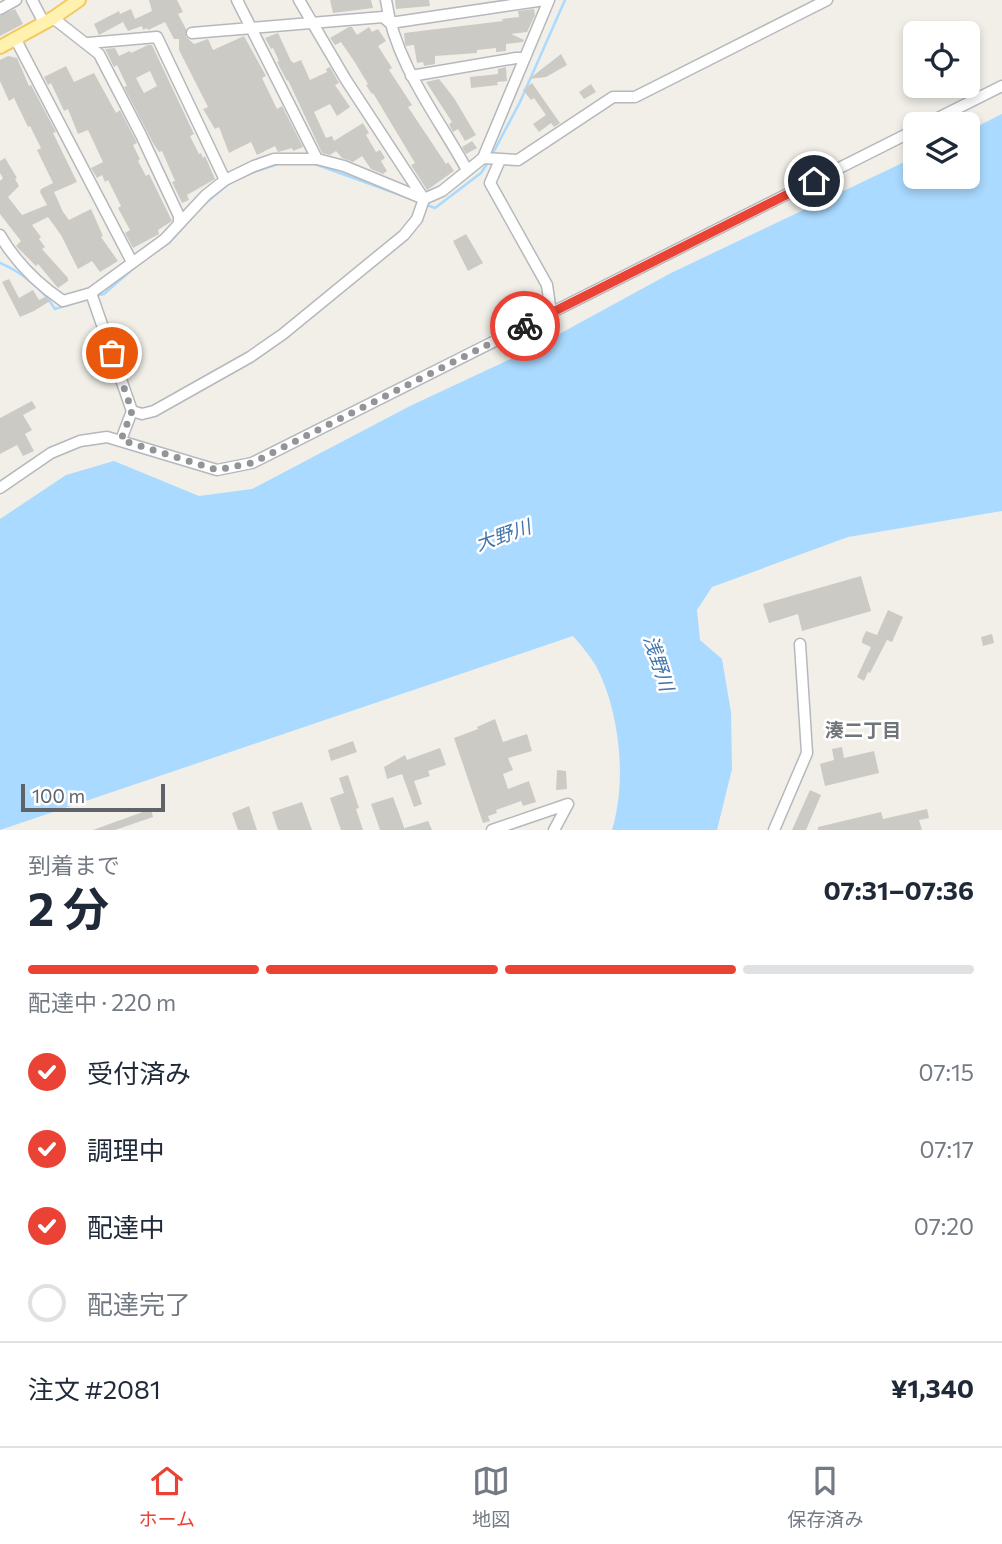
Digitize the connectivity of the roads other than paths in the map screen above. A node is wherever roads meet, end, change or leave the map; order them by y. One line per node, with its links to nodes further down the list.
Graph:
1 (16, 0): 9 (street)
2 (32, 0): 10 (street)
3 (79, 0): 10 (main road)
4 (237, 0): 13 (street)
5 (299, 0): 12 (street)
6 (386, 0): 11 (street)
7 (547, 0): 11 (street); 18 (street)
8 (827, 0): 24 (street)
9 (0, 9)
10 (48, 20): 15 (main road); 16 (street)
11 (390, 23): 12 (street); 19 (street)
12 (313, 24): 13 (street); 27 (street)
13 (252, 29): 14 (street); 23 (street)
14 (192, 33)
15 (15, 38): 17 (main road); 32 (street)
16 (88, 43): 26 (street); 28 (street)
17 (0, 47)
18 (525, 58): 19 (street); 24 (street)
19 (411, 76): 25 (street)
20 (1002, 86): 21 (street)
21 (950, 112)
22 (903, 136): 34 (street)
23 (317, 159): 26 (street); 27 (street)
24 (491, 160): 25 (street); 34 (street)
25 (467, 170): 27 (street)
26 (225, 180): 28 (street)
27 (423, 203): 35 (street)
28 (179, 223): 32 (street)
29 (0, 236): 30 (street)
30 (12, 256): 31 (street); 33 (street)
31 (0, 258)
32 (132, 262): 33 (street)
33 (91, 293): 35 (street)
34 (551, 313): 36 (street)
35 (132, 411): 36 (street)
36 (121, 440): 37 (street)
37 (0, 488)
38 (800, 644): 41 (street)
39 (492, 830): 40 (street)
40 (554, 830)
41 (774, 830)

